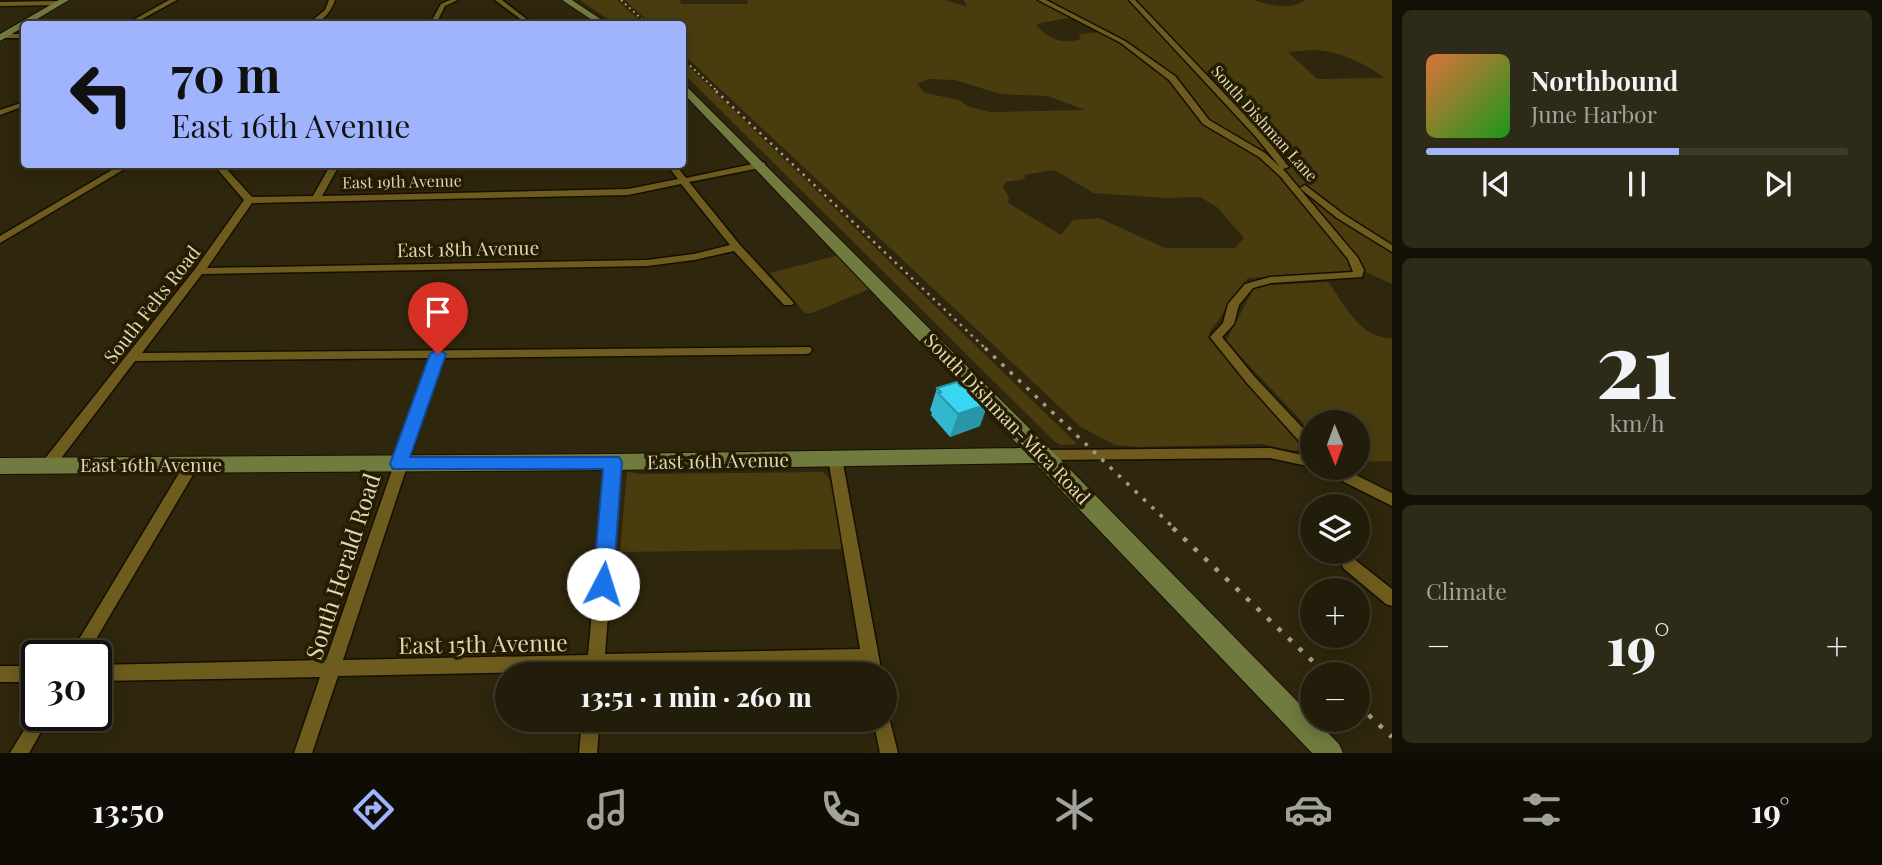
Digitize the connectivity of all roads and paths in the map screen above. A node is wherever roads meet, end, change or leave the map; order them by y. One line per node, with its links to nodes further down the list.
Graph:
1 (174, 0): 11 (street)
2 (332, 0): 12 (street)
3 (455, 0): 13 (street)
4 (498, 0): 14 (street)
5 (566, 0): 15 (main road)
6 (1041, 0): 38 (street)
7 (1132, 0): 32 (street, South Dishman Lane)
8 (62, 2): 9 (street); 10 (main road)
9 (0, 4)
10 (29, 21)
11 (135, 21)
12 (315, 21)
13 (435, 21)
14 (526, 21)
15 (598, 21)
16 (21, 26): 18 (main road)
17 (21, 36): 18 (street)
18 (1, 37)
19 (686, 89): 22 (main road, South Dishman-Mica Road)
20 (21, 105): 21 (street)
21 (0, 113)
22 (762, 165): 27 (street, East 19th Avenue); 39 (main road, South Dishman-Mica Road)
23 (122, 168): 30 (street)
24 (220, 168): 29 (street)
25 (335, 168): 28 (street)
26 (673, 168): 27 (street)
27 (684, 181): 28 (street, East 19th Avenue); 31 (street)
28 (316, 198): 29 (street, East 19th Avenue)
29 (249, 201): 33 (street, South Felts Road)
30 (0, 240)
31 (736, 247): 33 (street, East 18th Avenue); 34 (street)
32 (1392, 249)
33 (199, 271): 37 (street, South Felts Road)
34 (788, 303)
35 (806, 350): 36 (street)
36 (438, 354): 37 (street); 44 (street, South Herald Road)
37 (132, 357): 45 (street, South Felts Road)
38 (1300, 433)
39 (1044, 455): 40 (main road, East 16th Avenue); 41 (street, East 16th Avenue); 66 (main road, South Dishman-Mica Road)
40 (835, 458): 42 (main road, East 16th Avenue); 53 (street)
41 (1300, 459)
42 (613, 462): 44 (main road, East 16th Avenue); 52 (street)
43 (192, 464): 44 (main road, East 16th Avenue); 45 (main road, East 16th Avenue); 51 (street)
44 (399, 464): 54 (street, South Herald Road)
45 (48, 465): 46 (main road, East 16th Avenue)
46 (0, 467)
47 (1353, 480): 48 (street)
48 (1392, 500)
49 (1349, 564): 50 (street)
50 (1392, 599)
51 (87, 640)
52 (596, 662)
53 (870, 662)
54 (332, 668): 55 (street, East 15th Avenue); 56 (street, East 15th Avenue); 63 (street, South Herald Road)
55 (495, 669)
56 (112, 673)
57 (0, 674): 58 (street)
58 (21, 674)
59 (32, 731): 62 (street)
60 (590, 732): 64 (street)
61 (885, 732): 65 (street)
62 (19, 753)
63 (303, 753)
64 (588, 753)
65 (889, 753)
66 (1330, 753)

